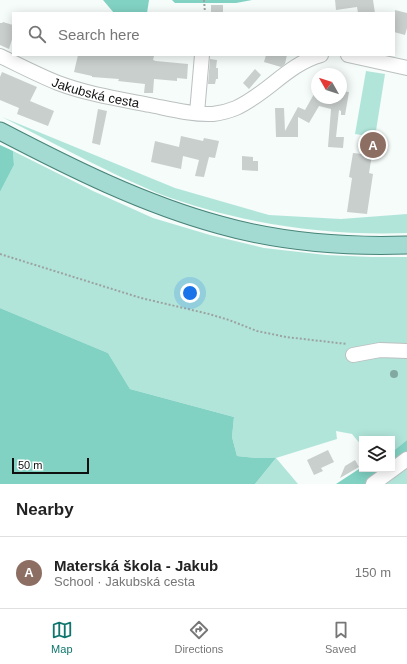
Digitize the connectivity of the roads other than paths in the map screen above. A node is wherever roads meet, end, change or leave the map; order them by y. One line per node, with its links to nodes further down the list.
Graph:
1 (0, 56): 6 (street, Jakubská cesta)
2 (202, 56): 6 (street)
3 (318, 56): 6 (street, Jakubská cesta)
4 (353, 56): 5 (street)
5 (407, 68)
6 (197, 113)
7 (0, 131): 8 (main road)
8 (407, 245)
9 (353, 350): 10 (street)
10 (407, 351)
11 (407, 459): 12 (street)
12 (373, 484)

